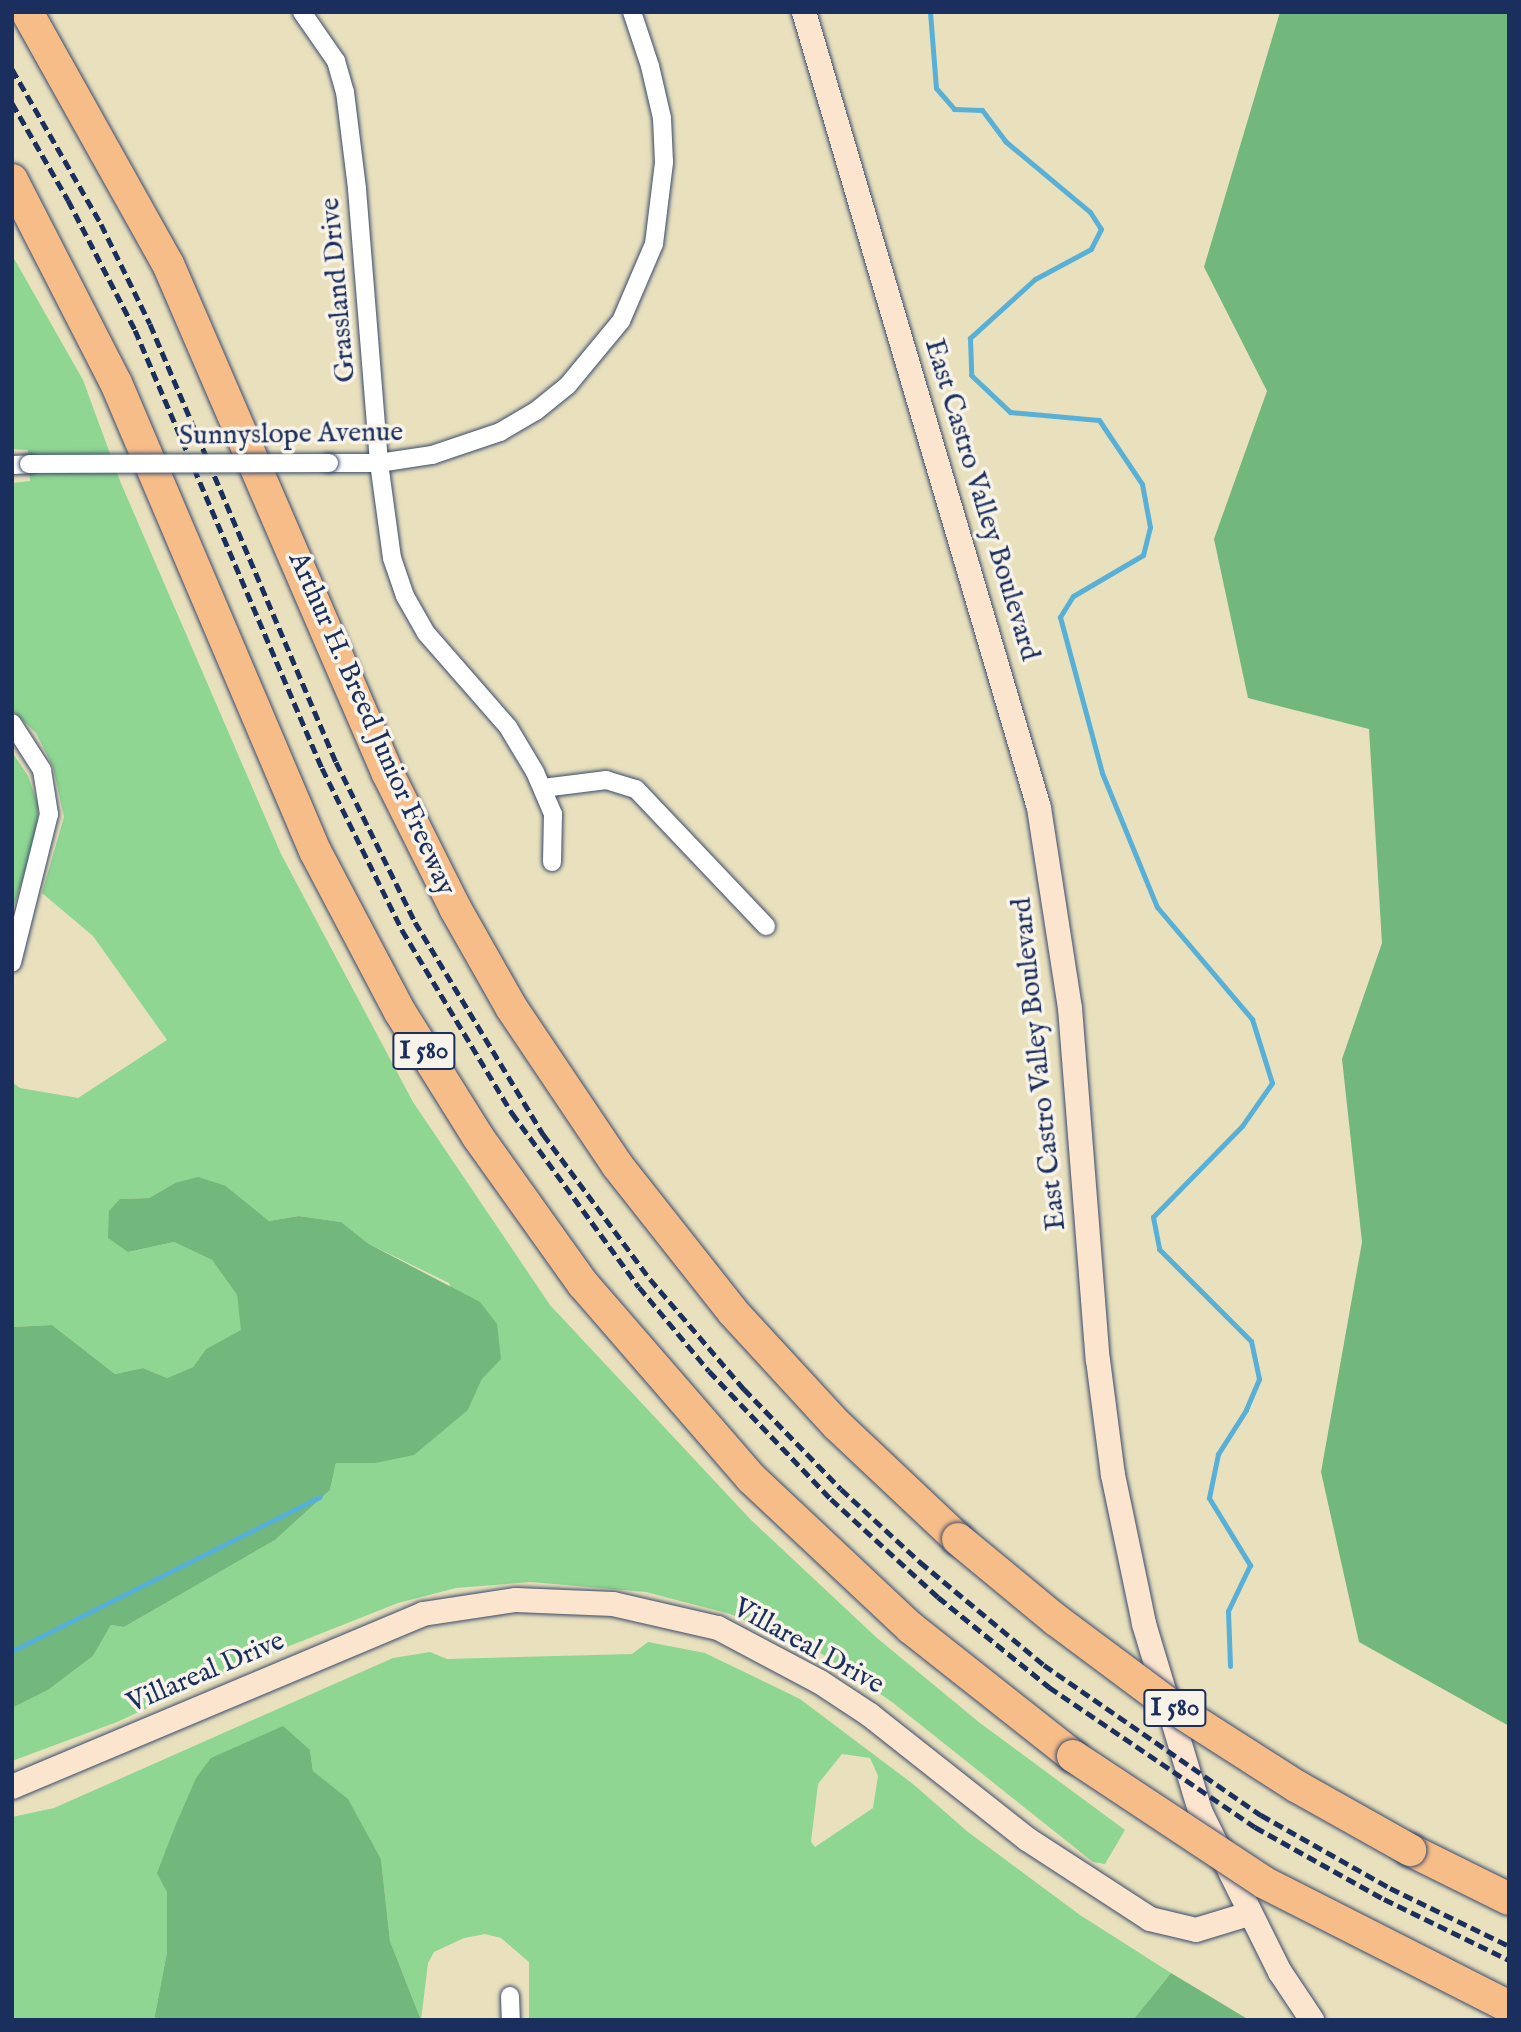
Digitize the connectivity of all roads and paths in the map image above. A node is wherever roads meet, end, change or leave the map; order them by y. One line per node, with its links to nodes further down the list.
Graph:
1 (27, 12): 6 (highway, Arthur H. Breed Junior Freeway / I 580)
2 (39, 12): 6 (highway)
3 (302, 12): 8 (street, Grassland Drive)
4 (632, 12): 8 (street, Sunnyslope Avenue)
5 (804, 12): 17 (main road, East Castro Valley Boulevard)
6 (47, 43): 16 (highway, Arthur H. Breed Junior Freeway / I 580, bridge)
7 (12, 180): 19 (highway, I 580, bridge)
8 (379, 463): 9 (street, Sunnyslope Avenue, bridge); 11 (street, Grassland Drive)
9 (21, 465)
10 (12, 723): 14 (street)
11 (543, 788): 12 (street, Grassland Drive); 13 (street)
12 (552, 862)
13 (766, 926)
14 (12, 962)
15 (12, 1787): 17 (main road, Villareal Drive)
16 (1509, 1899)
17 (1249, 1914): 21 (main road, East Castro Valley Boulevard)
18 (510, 1996): 20 (street)
19 (1509, 2007)
20 (511, 2020)
21 (1312, 2020)

